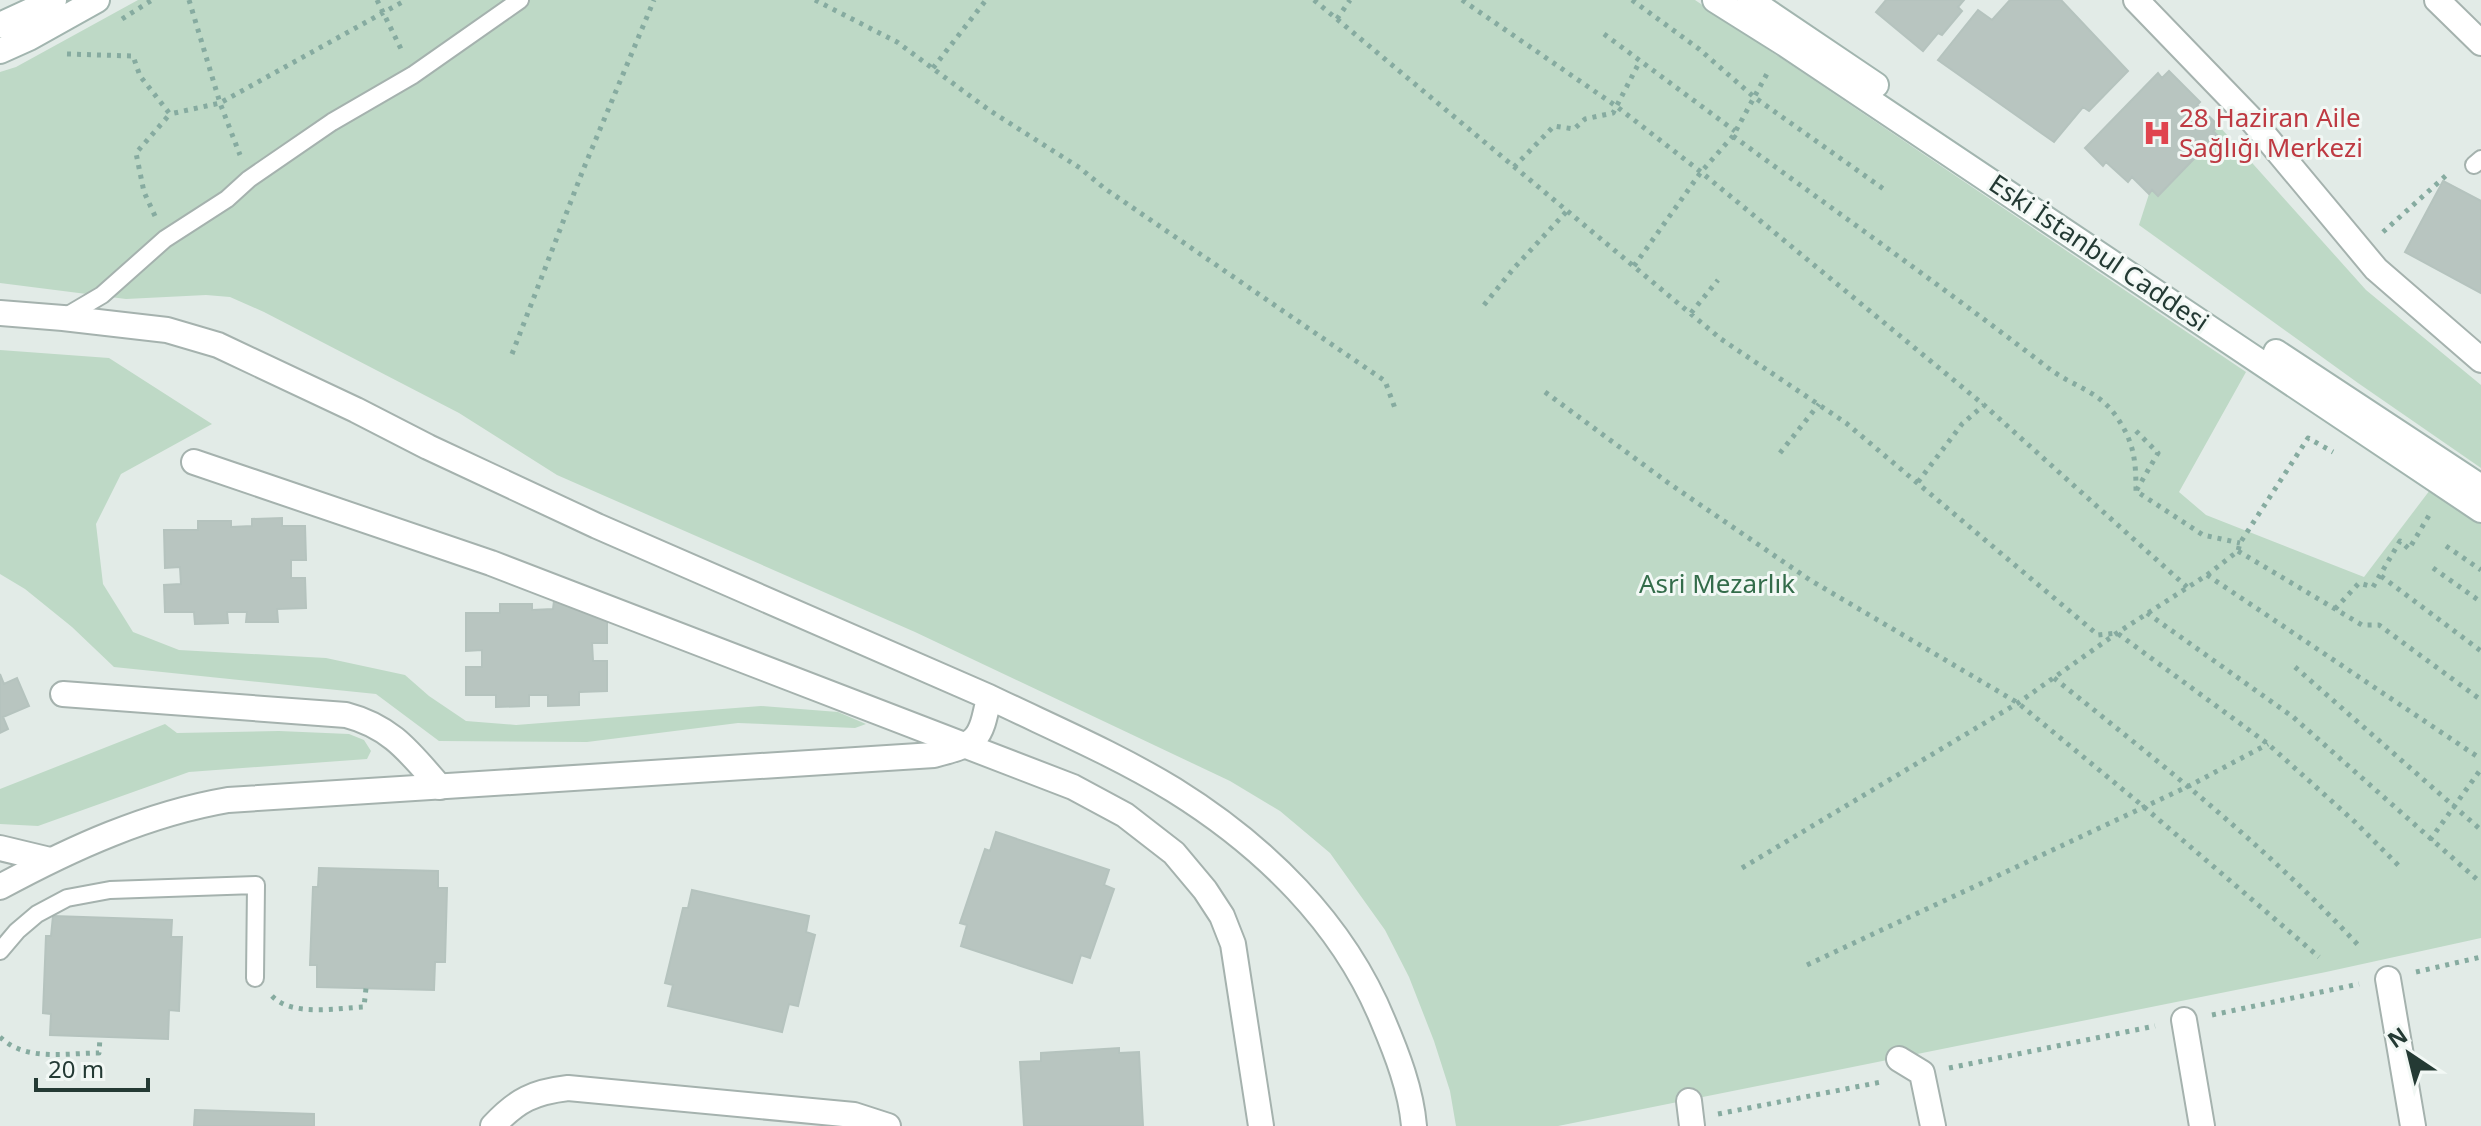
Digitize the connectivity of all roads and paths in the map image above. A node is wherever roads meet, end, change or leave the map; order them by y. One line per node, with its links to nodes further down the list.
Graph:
1 (54, 0): 20 (street)
2 (97, 0): 24 (street)
3 (189, 0): 30 (path)
4 (377, 0): 18 (path)
5 (406, 0): 18 (path)
6 (520, 0): 28 (lane)
7 (654, 0): 48 (path)
8 (815, 0): 27 (path)
9 (986, 0): 27 (path)
10 (1314, 0): 19 (path)
11 (1350, 0): 19 (path)
12 (1462, 0): 31 (path)
13 (1632, 0): 29 (path)
14 (1715, 0): 23 (street, Eski İstanbul Caddesi)
15 (1750, 0): 60 (street, Eski İstanbul Caddesi)
16 (2136, 0): 41 (street)
17 (2437, 0): 22 (street)
18 (384, 13): 28 (path); 30 (path)
19 (1337, 19): 34 (path)
20 (0, 25)
21 (1604, 34): 26 (path)
22 (2481, 43)
23 (1785, 44): 29 (path); 59 (street, Eski İstanbul Caddesi)
24 (0, 51)
25 (62, 53): 32 (path)
26 (1640, 61): 31 (path); 33 (path)
27 (933, 68): 53 (path)
28 (413, 75): 37 (lane)
29 (1754, 97): 33 (path); 38 (path)
30 (220, 103): 32 (path); 37 (path)
31 (1616, 106): 34 (path); 36 (path)
32 (170, 114): 40 (path)
33 (1734, 134): 36 (path); 61 (path)
34 (1514, 167): 39 (path)
35 (2453, 169): 41 (path)
36 (1701, 172): 42 (path); 52 (path)
37 (249, 179): 40 (lane)
38 (1885, 190)
39 (1567, 211): 42 (path); 44 (path)
40 (165, 239): 47 (lane)
41 (2362, 252): 49 (street)
42 (1634, 266): 46 (path)
43 (1718, 280): 46 (path)
44 (1484, 305)
45 (0, 313): 47 (street)
46 (1691, 313): 51 (path)
47 (63, 318): 79 (street)
48 (512, 354)
49 (2481, 360)
50 (1545, 392): 81 (path)
51 (1819, 404): 56 (path); 58 (path)
52 (1984, 405): 58 (path); 70 (path)
53 (1396, 411)
54 (2136, 431): 61 (path)
55 (2334, 452): 63 (path)
56 (1780, 453)
57 (194, 462): 83 (street)
58 (1918, 482): 74 (path)
59 (2447, 486): 62 (street, Eski İstanbul Caddesi); 69 (path)
60 (2481, 487)
61 (2136, 491): 63 (path)
62 (2481, 510)
63 (2240, 543): 65 (path)
64 (2446, 546): 67 (path)
65 (2238, 551): 68 (path); 72 (path)
66 (2433, 568): 71 (path)
67 (2481, 570)
68 (2207, 575): 70 (path); 84 (path)
69 (2381, 576): 72 (path); 75 (path)
70 (2187, 587): 73 (path)
71 (2481, 602)
72 (2335, 609): 80 (path)
73 (2147, 613): 74 (path); 91 (path)
74 (2117, 633): 77 (path); 82 (path)
75 (2481, 651)
76 (2295, 667): 89 (path)
77 (2054, 678): 81 (path); 86 (path)
78 (63, 694): 87 (street)
79 (989, 697): 83 (street); 115 (street)
80 (2481, 700)
81 (2018, 703): 88 (path); 94 (path)
82 (2268, 744): 86 (path); 95 (path)
83 (968, 745): 87 (street); 114 (street)
84 (2481, 759)
85 (2481, 769): 89 (path)
86 (2189, 786): 88 (path); 98 (path)
87 (440, 787): 93 (street)
88 (2144, 807): 100 (path); 102 (path)
89 (2455, 807): 90 (path); 91 (path)
90 (2481, 830)
91 (2430, 840): 96 (path)
92 (0, 848): 93 (street)
93 (50, 860): 97 (street)
94 (1742, 868)
95 (2401, 868)
96 (2481, 883)
97 (0, 887)
98 (2359, 946)
99 (0, 951): 103 (lane)
100 (2319, 957)
101 (2481, 957): 104 (path)
102 (1807, 965)
103 (255, 978): 105 (path)
104 (2388, 979): 106 (path); 118 (street)
105 (366, 988)
106 (2184, 1020): 110 (path); 117 (street)
107 (0, 1037): 108 (path)
108 (100, 1037)
109 (1899, 1059): 110 (street)
110 (1922, 1073): 111 (path); 116 (street)
111 (1691, 1115)
112 (493, 1126): 113 (street)
113 (888, 1126)
114 (1261, 1126)
115 (1414, 1126)
116 (1933, 1126)
117 (2202, 1126)
118 (2413, 1126)

